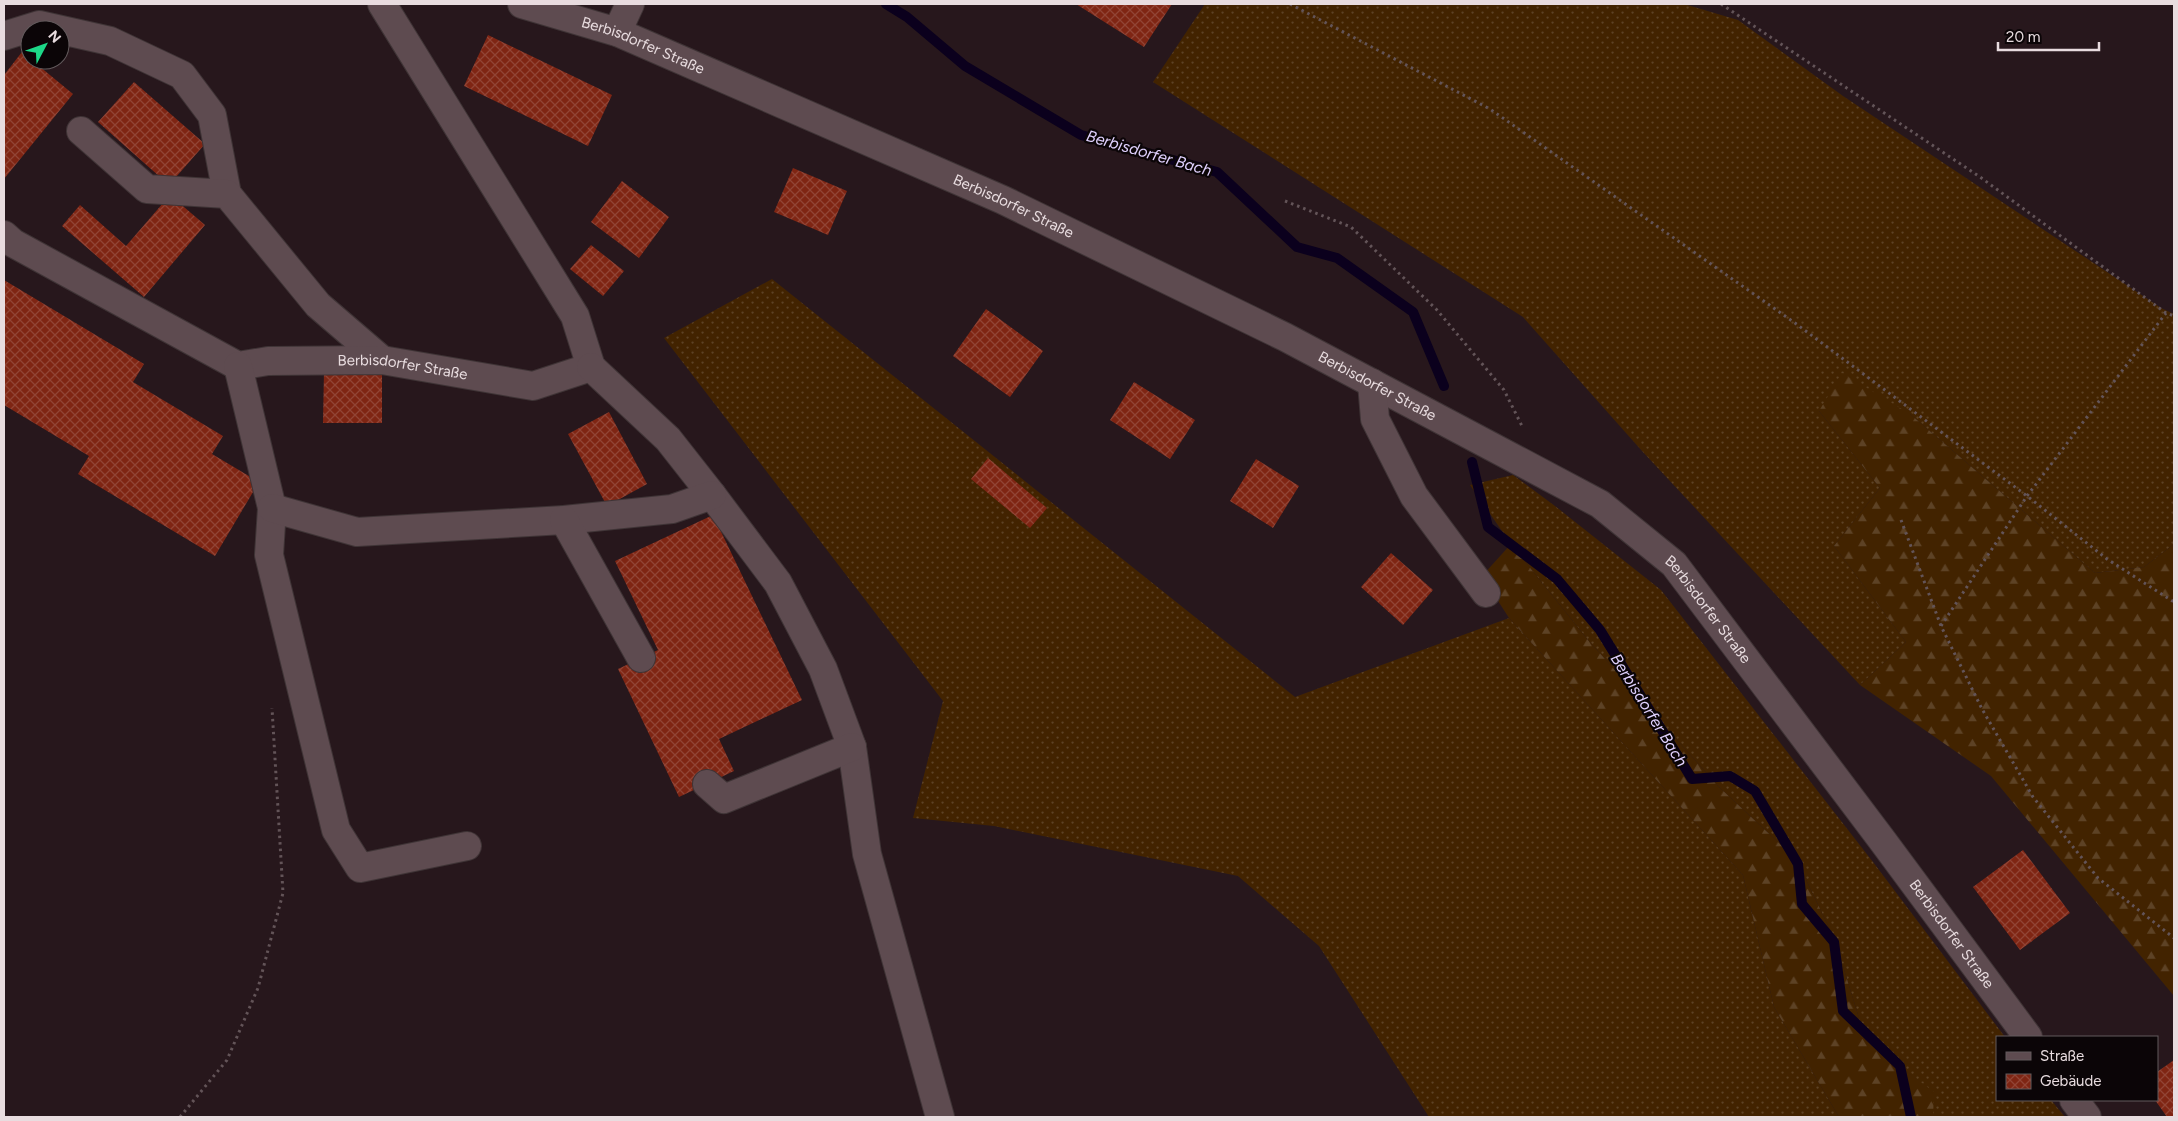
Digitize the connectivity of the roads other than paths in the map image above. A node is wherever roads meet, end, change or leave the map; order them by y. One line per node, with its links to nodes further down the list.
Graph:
1 (382, 4): 11 (street)
2 (522, 4): 4 (street, Berbisdorfer Straße)
3 (630, 4): 4 (street)
4 (616, 32): 12 (street, Berbisdorfer Straße)
5 (4, 36): 7 (street)
6 (82, 131): 7 (street)
7 (227, 194): 9 (street)
8 (4, 235): 10 (street)
9 (382, 360): 10 (street, Berbisdorfer Straße); 11 (street, Berbisdorfer Straße)
10 (238, 366): 14 (street)
11 (591, 367): 13 (street)
12 (1372, 383): 16 (street); 21 (street, Berbisdorfer Straße)
13 (712, 495): 15 (street); 18 (street)
14 (272, 508): 15 (street); 20 (street)
15 (564, 520): 17 (street)
16 (1486, 593)
17 (641, 658)
18 (852, 747): 19 (street); 23 (street)
19 (707, 784)
20 (467, 846)
21 (2027, 1036)
22 (2075, 1101): 24 (street)
23 (940, 1117)
24 (2087, 1117)

